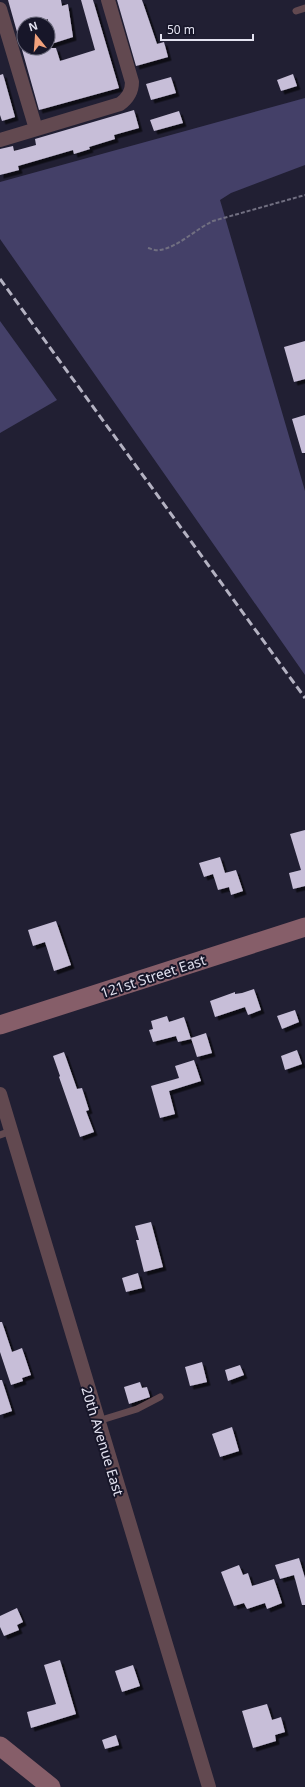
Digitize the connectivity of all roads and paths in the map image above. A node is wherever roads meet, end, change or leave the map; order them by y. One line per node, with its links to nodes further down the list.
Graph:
1 (108, 0): 5 (street)
2 (305, 8): 4 (lane)
3 (0, 9): 5 (street)
4 (296, 11)
5 (36, 129): 6 (street)
6 (0, 140)
7 (305, 195): 8 (path)
8 (148, 248)
9 (305, 927): 10 (street, 121st Street East)
10 (0, 1025)
11 (0, 1094): 12 (street, 20th Avenue East)
12 (5, 1133): 14 (street, 20th Avenue East)
13 (160, 1397): 14 (lane)
14 (98, 1422): 17 (street, 20th Avenue East)
15 (0, 1746): 16 (street)
16 (51, 1787)
17 (209, 1787)

